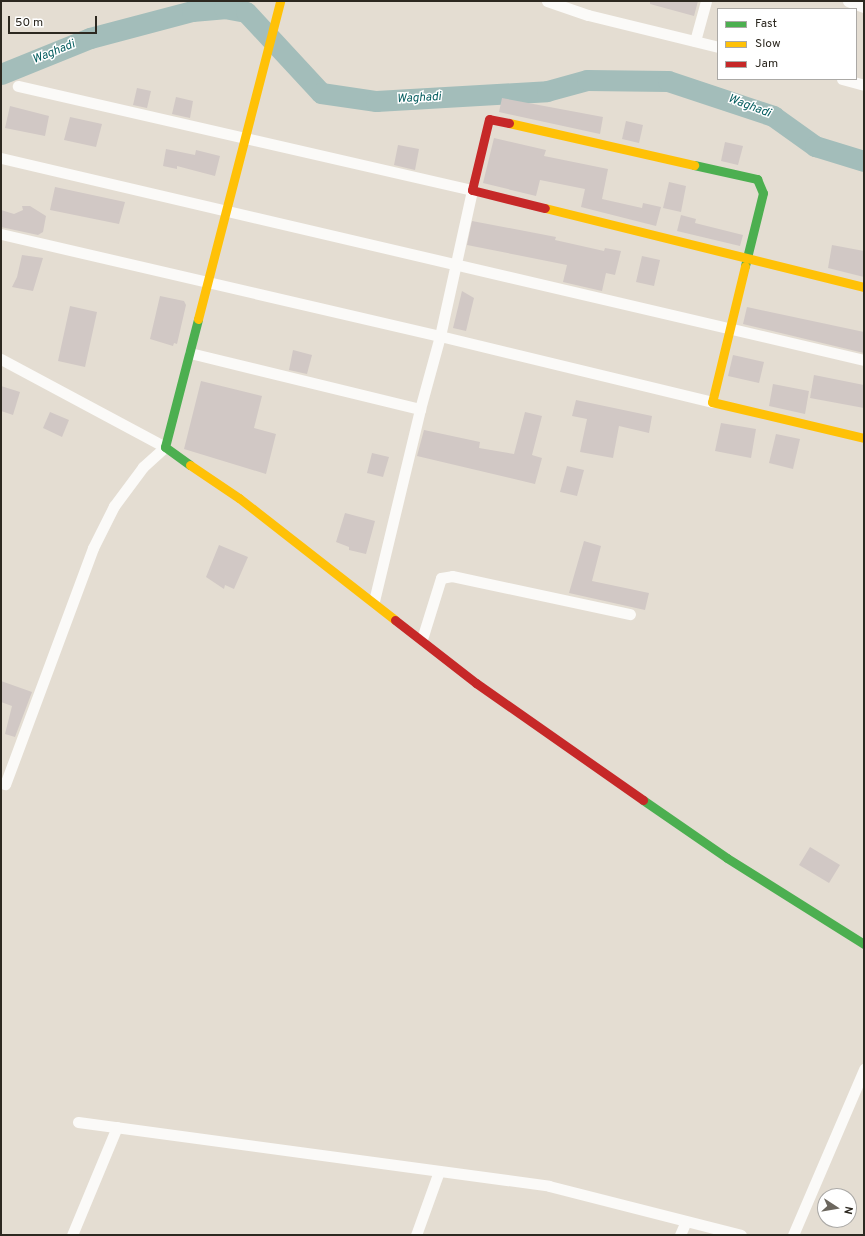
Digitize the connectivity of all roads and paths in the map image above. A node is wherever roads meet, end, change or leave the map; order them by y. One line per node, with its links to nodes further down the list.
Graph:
1 (280, 1): 11 (street)
2 (547, 1): 6 (street)
3 (706, 1): 6 (street)
4 (848, 1): 5 (street)
5 (864, 7)
6 (695, 41): 7 (street)
7 (717, 47)
8 (846, 80): 9 (street)
9 (864, 85)
10 (18, 86): 11 (street)
11 (246, 137): 13 (street); 14 (street)
12 (1, 158): 14 (street)
13 (472, 190): 16 (street); 16 (street); 17 (street)
14 (227, 211): 17 (street); 18 (street)
15 (1, 234): 18 (street)
16 (747, 258): 19 (street); 20 (street)
17 (455, 263): 20 (street); 21 (street)
18 (209, 283): 21 (street); 22 (street)
19 (864, 287)
20 (730, 329): 24 (street); 25 (street)
21 (440, 336): 25 (street); 26 (street)
22 (190, 353): 26 (street); 28 (street)
23 (1, 359): 28 (street)
24 (864, 360)
25 (712, 402): 27 (street)
26 (420, 409): 29 (street)
27 (864, 438)
28 (165, 447): 29 (street); 32 (street)
29 (374, 601): 31 (street)
30 (630, 614): 31 (street)
31 (422, 639): 33 (street)
32 (1, 783)
33 (864, 944)
34 (864, 1068): 43 (street)
35 (78, 1122): 36 (street)
36 (116, 1127): 37 (street); 39 (street)
37 (439, 1171): 38 (street); 40 (street)
38 (685, 1223): 41 (street); 42 (street)
39 (72, 1235)
40 (416, 1235)
41 (680, 1235)
42 (741, 1235)
43 (793, 1235)

